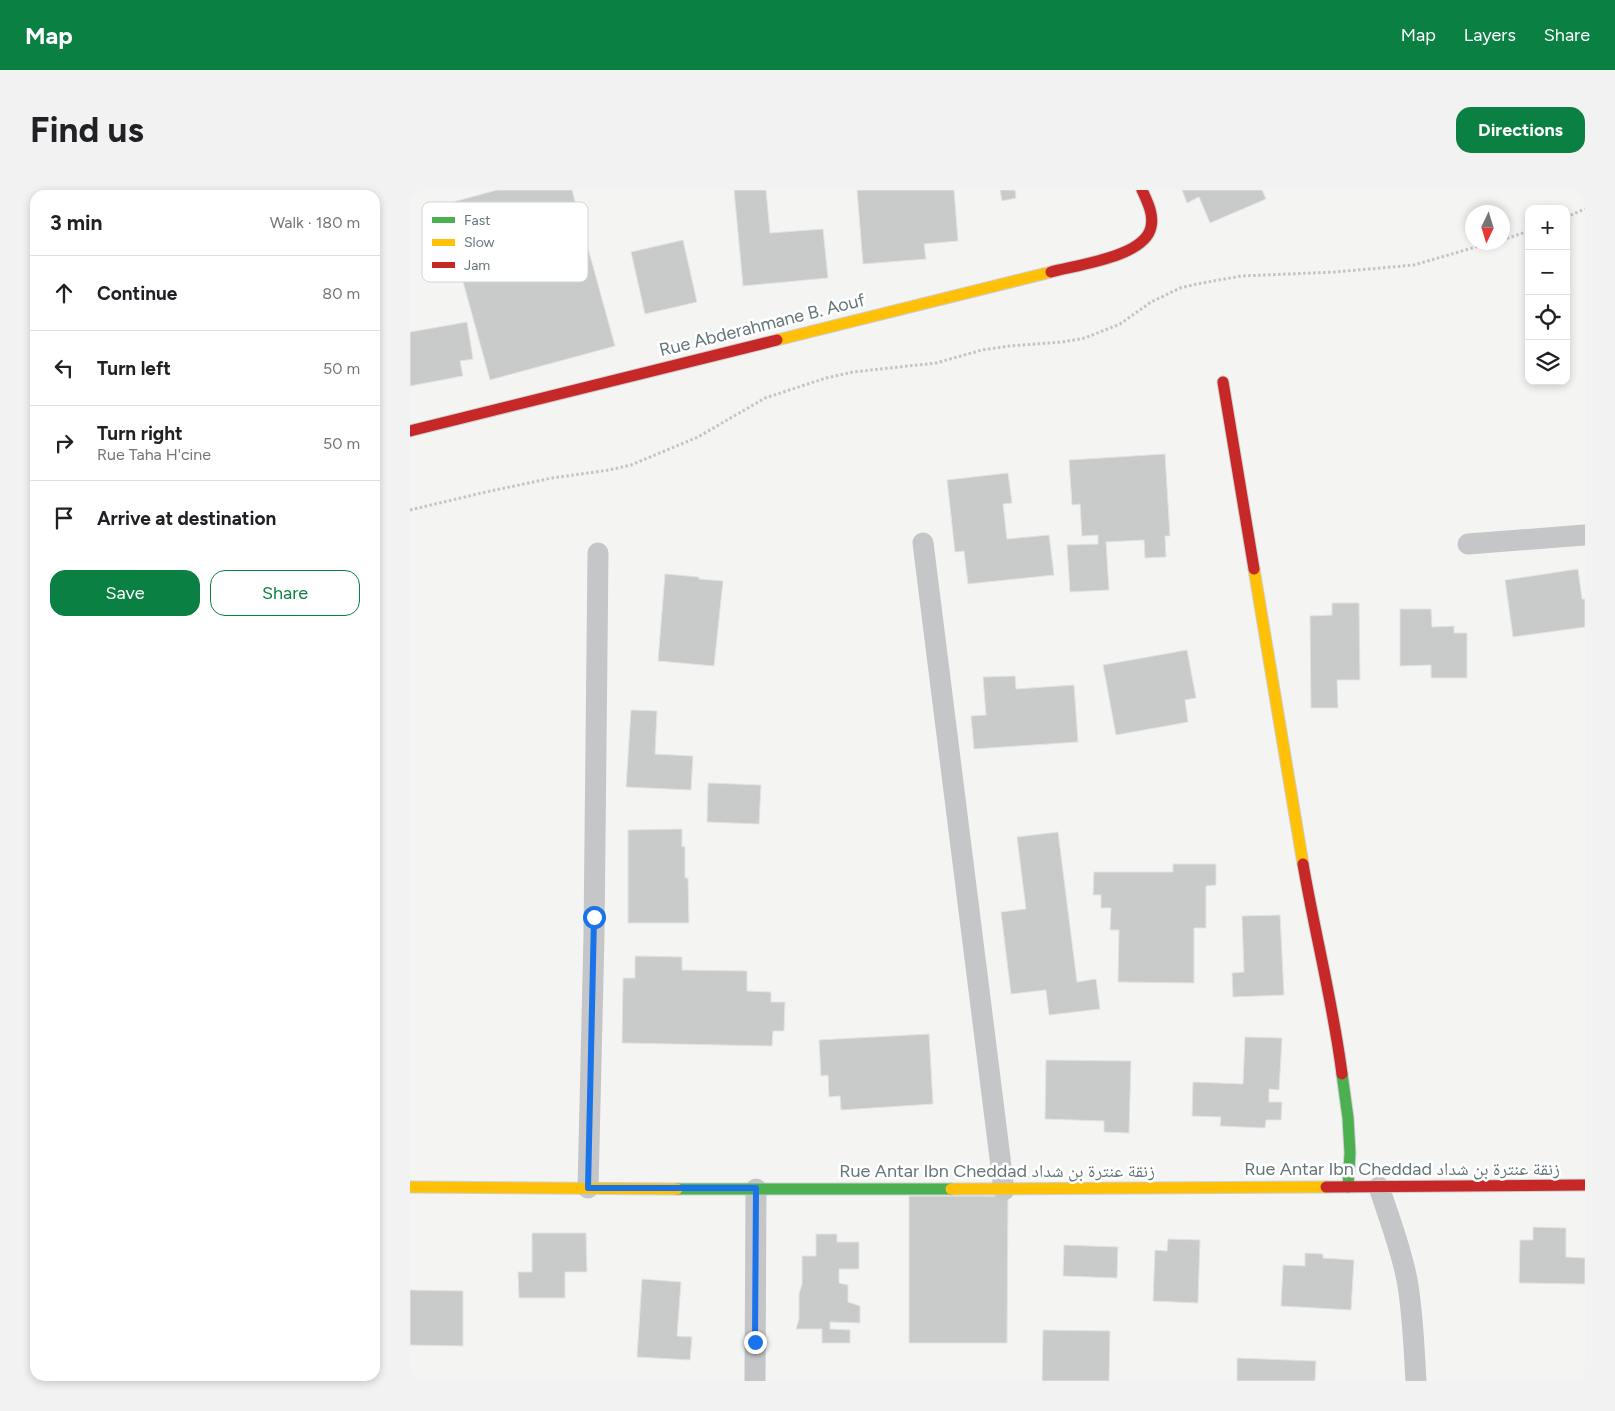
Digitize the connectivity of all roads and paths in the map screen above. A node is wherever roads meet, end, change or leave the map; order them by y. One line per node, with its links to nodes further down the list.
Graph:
1 (1142, 190): 8 (street, Rue Abderahmane B. Aouf)
2 (1585, 209): 3 (path)
3 (1570, 215)
4 (1525, 232): 5 (path)
5 (1510, 237)
6 (1466, 250): 9 (path)
7 (1223, 382): 16 (street)
8 (410, 431)
9 (410, 510)
10 (1585, 535): 12 (street)
11 (922, 543): 20 (street)
12 (1468, 544)
13 (598, 552): 18 (street)
14 (1585, 1185): 17 (street, Rue Antar Ibn Cheddad زنقة عنترة بن شداد)
15 (410, 1187): 18 (street, Rue Antar Ibn Cheddad زنقة عنترة بن شداد)
16 (1348, 1187): 17 (street, Rue Antar Ibn Cheddad زنقة عنترة بن شداد); 20 (street, Rue Antar Ibn Cheddad زنقة عنترة بن شداد)
17 (1379, 1187): 22 (street)
18 (588, 1188): 19 (street, Rue Antar Ibn Cheddad زنقة عنترة بن شداد)
19 (756, 1188): 20 (street, Rue Antar Ibn Cheddad زنقة عنترة بن شداد); 21 (street)
20 (1004, 1190)
21 (755, 1381)
22 (1416, 1381)

